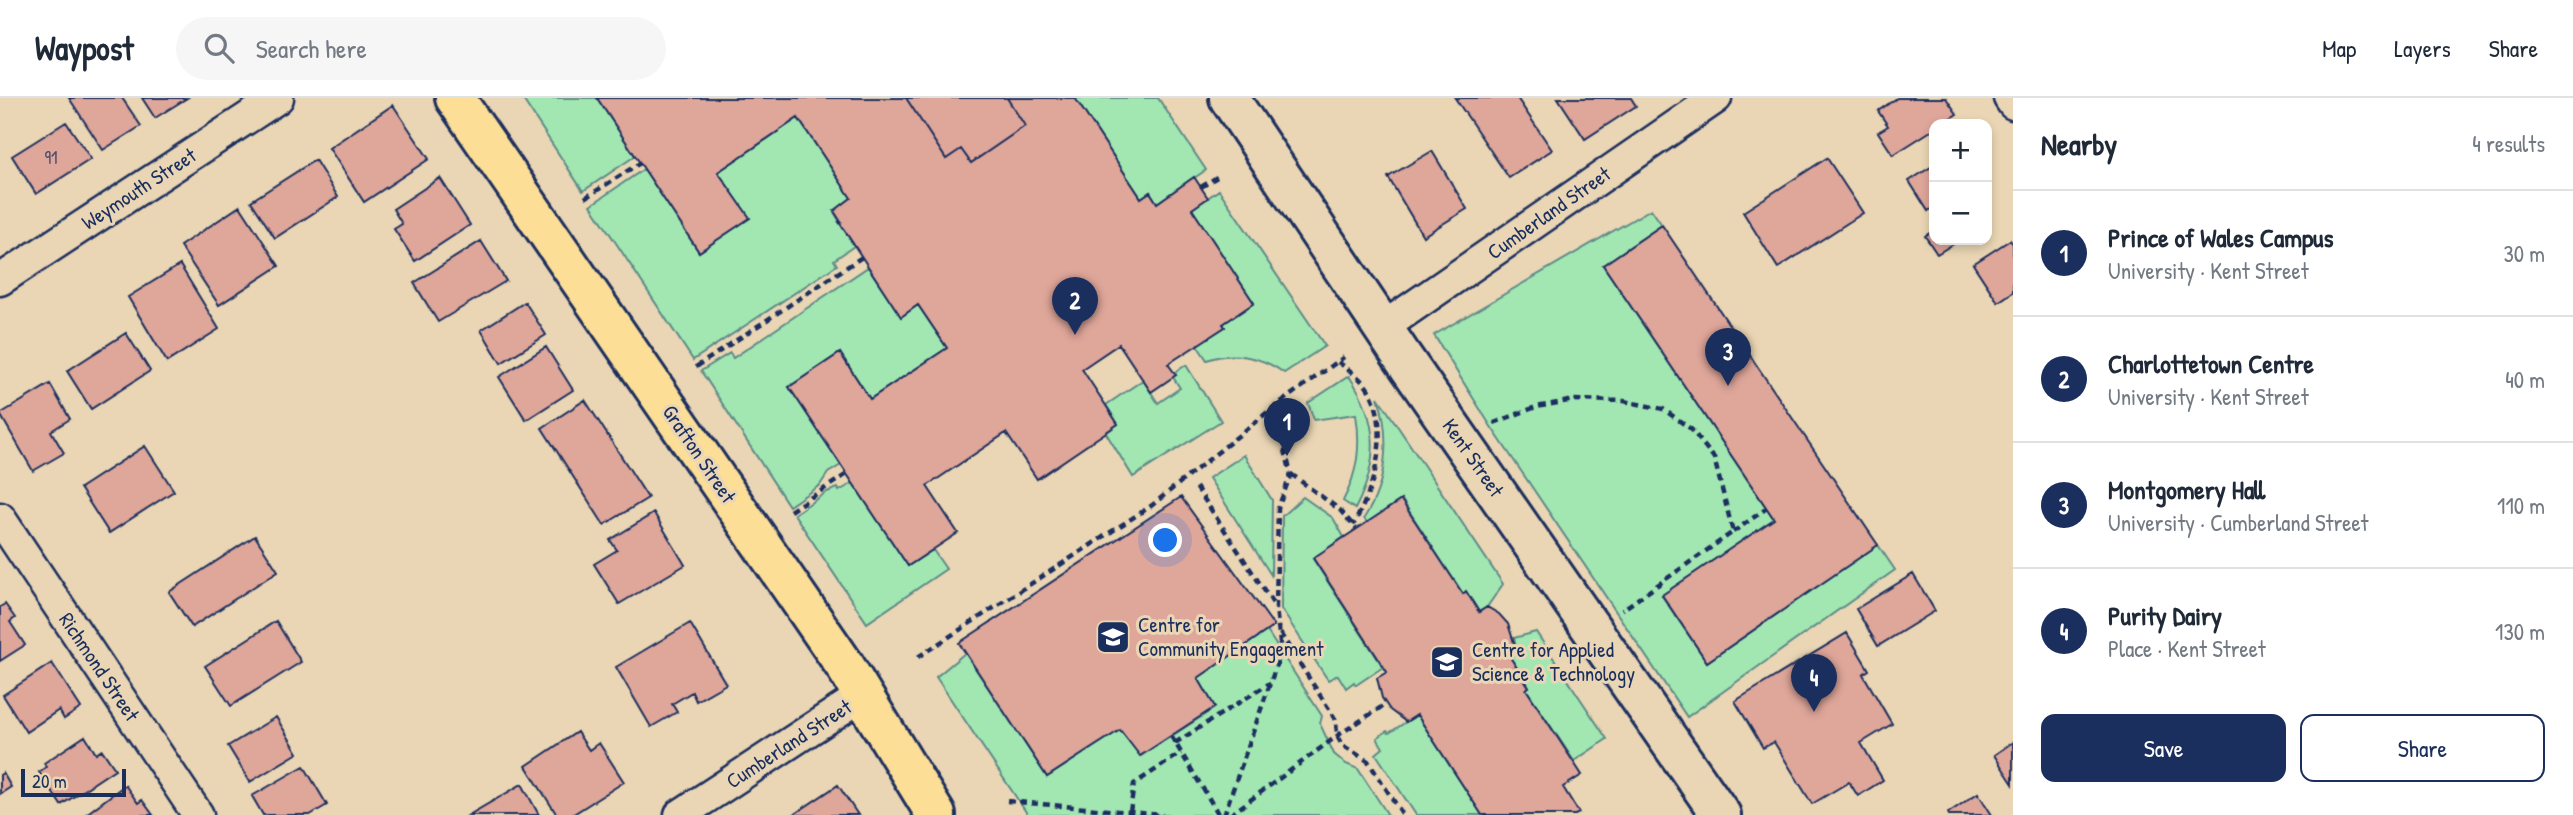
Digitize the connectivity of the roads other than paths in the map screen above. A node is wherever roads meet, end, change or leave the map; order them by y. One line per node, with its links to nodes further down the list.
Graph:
1 (278, 98): 7 (street, Weymouth Street)
2 (455, 98): 10 (main road, Grafton Street)
3 (1229, 98): 8 (street, Kent Street)
4 (1716, 98): 8 (street, Cumberland Street)
5 (2009, 98): 6 (street)
6 (2013, 104)
7 (0, 279)
8 (1382, 328): 14 (street, Kent Street)
9 (0, 518): 11 (street, Richmond Street)
10 (863, 695): 12 (street, Cumberland Street); 13 (main road, Grafton Street)
11 (198, 815)
12 (680, 815)
13 (936, 815)
14 (1721, 815)

